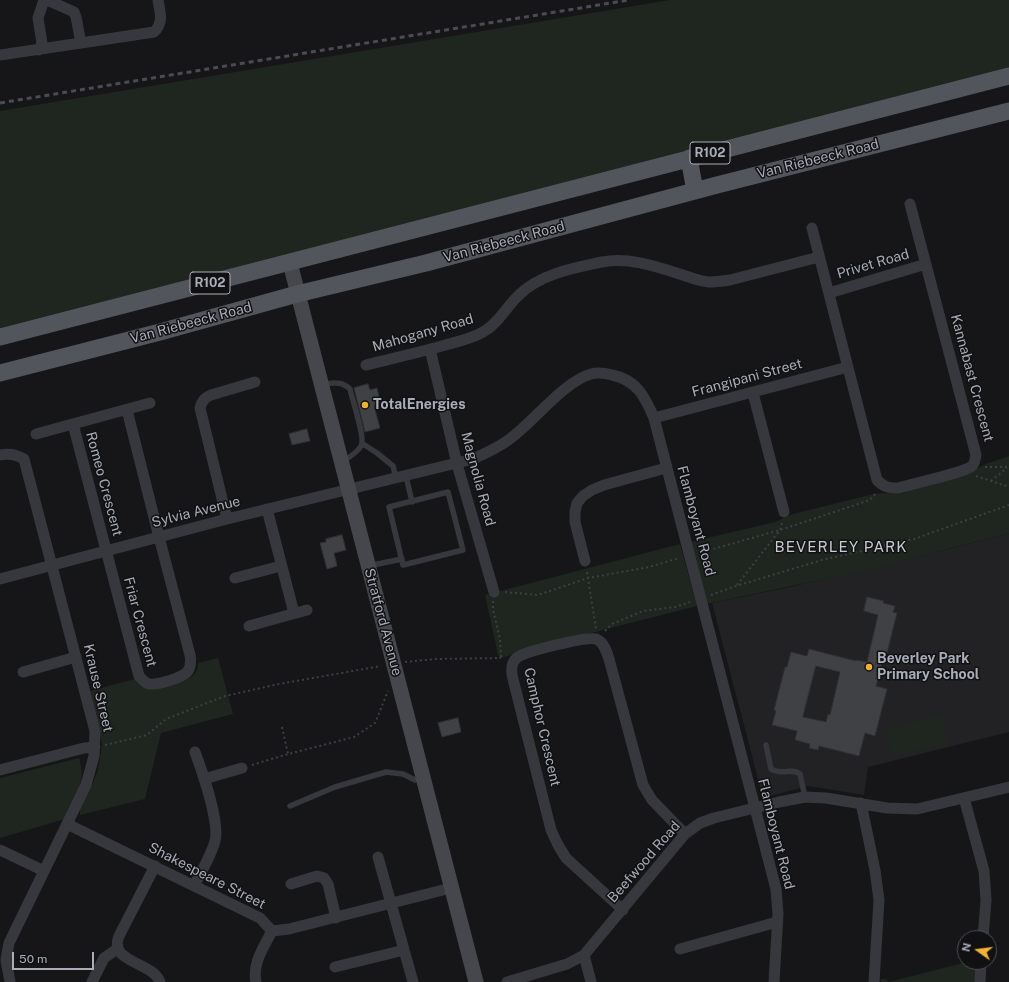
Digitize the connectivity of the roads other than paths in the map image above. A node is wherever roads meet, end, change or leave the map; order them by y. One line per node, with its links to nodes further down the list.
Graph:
1 (45, 0): 3 (street); 4 (street)
2 (158, 0): 3 (street)
3 (81, 43): 4 (street)
4 (39, 50): 5 (street)
5 (0, 55)
6 (1009, 76): 8 (main road, R102)
7 (1009, 111): 9 (main road, Van Riebeeck Road / R102)
8 (689, 158): 9 (main road); 13 (main road, R102)
9 (695, 191): 16 (main road, Van Riebeeck Road / R102)
10 (910, 204): 14 (street, Kannabast Crescent)
11 (812, 228): 12 (street)
12 (819, 257): 15 (street); 18 (street, Mahogany Road)
13 (290, 263): 16 (street, Stratford Avenue); 17 (main road, R102)
14 (926, 264): 15 (street, Privet Road); 20 (street, Kannabast Crescent)
15 (829, 293): 20 (street)
16 (297, 294): 21 (main road, Van Riebeeck Road / R102); 23 (street, Stratford Avenue)
17 (0, 337)
18 (430, 349): 19 (street, Mahogany Road); 33 (street, Magnolia Road)
19 (366, 365)
20 (848, 368): 24 (street, Frangipani Street)
21 (0, 373)
22 (255, 382): 40 (street)
23 (321, 384): 30 (lane); 32 (street, Stratford Avenue)
24 (753, 393): 27 (street, Frangipani Street); 39 (street)
25 (150, 403): 26 (street, Romeo Crescent)
26 (127, 410): 28 (street, Romeo Crescent); 41 (street)
27 (654, 418): 33 (street, Flamboyant Road); 34 (street, Flamboyant Road)
28 (73, 424): 29 (street, Romeo Crescent); 42 (street, Romeo Crescent)
29 (36, 434)
30 (363, 444): 32 (lane); 35 (lane)
31 (0, 455): 45 (street, Krause Street)
32 (341, 463): 36 (street, Stratford Avenue)
33 (457, 464): 35 (street, Flamboyant Road); 50 (street, Magnolia Road)
34 (666, 468): 44 (street); 68 (street, Flamboyant Road)
35 (401, 477): 36 (street, Flamboyant Road); 37 (lane)
36 (348, 490): 38 (street, Sylvia Avenue); 47 (street, Stratford Avenue)
37 (412, 502): 43 (lane); 43 (lane)
38 (267, 510): 40 (street, Sylvia Avenue); 46 (street)
39 (784, 512)
40 (227, 519): 41 (street, Sylvia Avenue)
41 (159, 537): 42 (street, Sylvia Avenue); 42 (street, Friar Crescent)
42 (106, 550): 45 (street, Sylvia Avenue)
43 (402, 559): 47 (lane)
44 (585, 560)
45 (52, 566): 49 (street, Sylvia Avenue); 54 (street, Krause Street)
46 (281, 566): 48 (street); 52 (street)
47 (368, 567): 77 (street, Stratford Avenue)
48 (235, 578)
49 (0, 579)
50 (494, 592)
51 (307, 610): 52 (street)
52 (294, 613): 53 (street)
53 (249, 626)
54 (76, 656): 55 (street); 57 (street, Krause Street)
55 (23, 672)
56 (766, 745): 64 (lane)
57 (95, 747): 60 (street); 69 (street, Krause Street)
58 (195, 752): 61 (street)
59 (242, 768): 61 (street)
60 (0, 770)
61 (204, 779): 76 (street)
62 (415, 780): 67 (lane)
63 (1009, 787): 65 (street, Beefwood Road)
64 (805, 797): 66 (street, Beefwood Road); 68 (street, Beefwood Road)
65 (964, 798): 66 (street, Beefwood Road); 82 (street)
66 (861, 803): 99 (street)
67 (290, 806)
68 (754, 808): 70 (street, Beefwood Road); 81 (street, Flamboyant Road)
69 (67, 824): 73 (street, Shakespeare Street); 74 (street, Krause Street)
70 (685, 834): 79 (street, Beefwood Road); 79 (street, Camphor Crescent)
71 (0, 850): 74 (street)
72 (378, 857): 78 (street)
73 (155, 866): 76 (street, Shakespeare Street); 85 (street)
74 (44, 871): 90 (street, Krause Street)
75 (291, 884): 80 (street)
76 (194, 886): 83 (street, Shakespeare Street)
77 (451, 888): 78 (street); 95 (street, Stratford Avenue)
78 (392, 904): 80 (street); 86 (street)
79 (623, 910): 87 (street, Beefwood Road)
80 (336, 918): 83 (street)
81 (777, 922): 84 (street); 98 (street, Flamboyant Road)
82 (984, 930)
83 (272, 931): 93 (street)
84 (680, 948)
85 (118, 949): 91 (street); 92 (street)
86 (404, 950): 88 (street); 94 (street)
87 (584, 955): 96 (street, Beefwood Road); 97 (street)
88 (335, 967)
89 (981, 970): 100 (street)
90 (10, 982)
91 (92, 982)
92 (160, 982)
93 (256, 982)
94 (412, 982)
95 (476, 982)
96 (507, 982)
97 (591, 982)
98 (774, 982)
99 (874, 982)
100 (980, 982)

